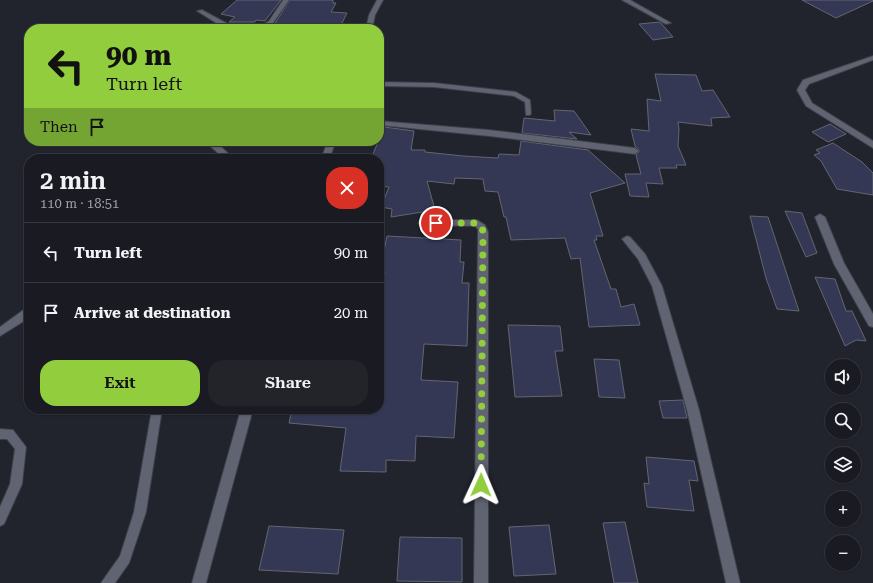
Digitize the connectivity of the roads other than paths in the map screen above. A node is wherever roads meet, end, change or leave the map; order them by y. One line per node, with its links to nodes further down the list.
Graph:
1 (286, 0): 7 (street)
2 (380, 0): 8 (street)
3 (625, 0): 5 (street)
4 (200, 11): 6 (street)
5 (668, 23)
6 (221, 24)
7 (268, 24)
8 (370, 24)
9 (873, 58): 13 (street)
10 (384, 84): 11 (lane)
11 (528, 113)
12 (384, 123): 15 (street)
13 (873, 145)
14 (215, 146): 16 (street)
15 (635, 151)
16 (224, 154)
17 (820, 217): 21 (street)
18 (423, 223): 29 (street)
19 (627, 239): 30 (street)
20 (24, 316): 22 (lane)
21 (873, 323)
22 (0, 332)
23 (156, 414): 27 (lane)
24 (246, 414): 28 (street)
25 (0, 434): 26 (lane)
26 (0, 520)
27 (107, 583)
28 (199, 583)
29 (481, 583)
30 (733, 583)

